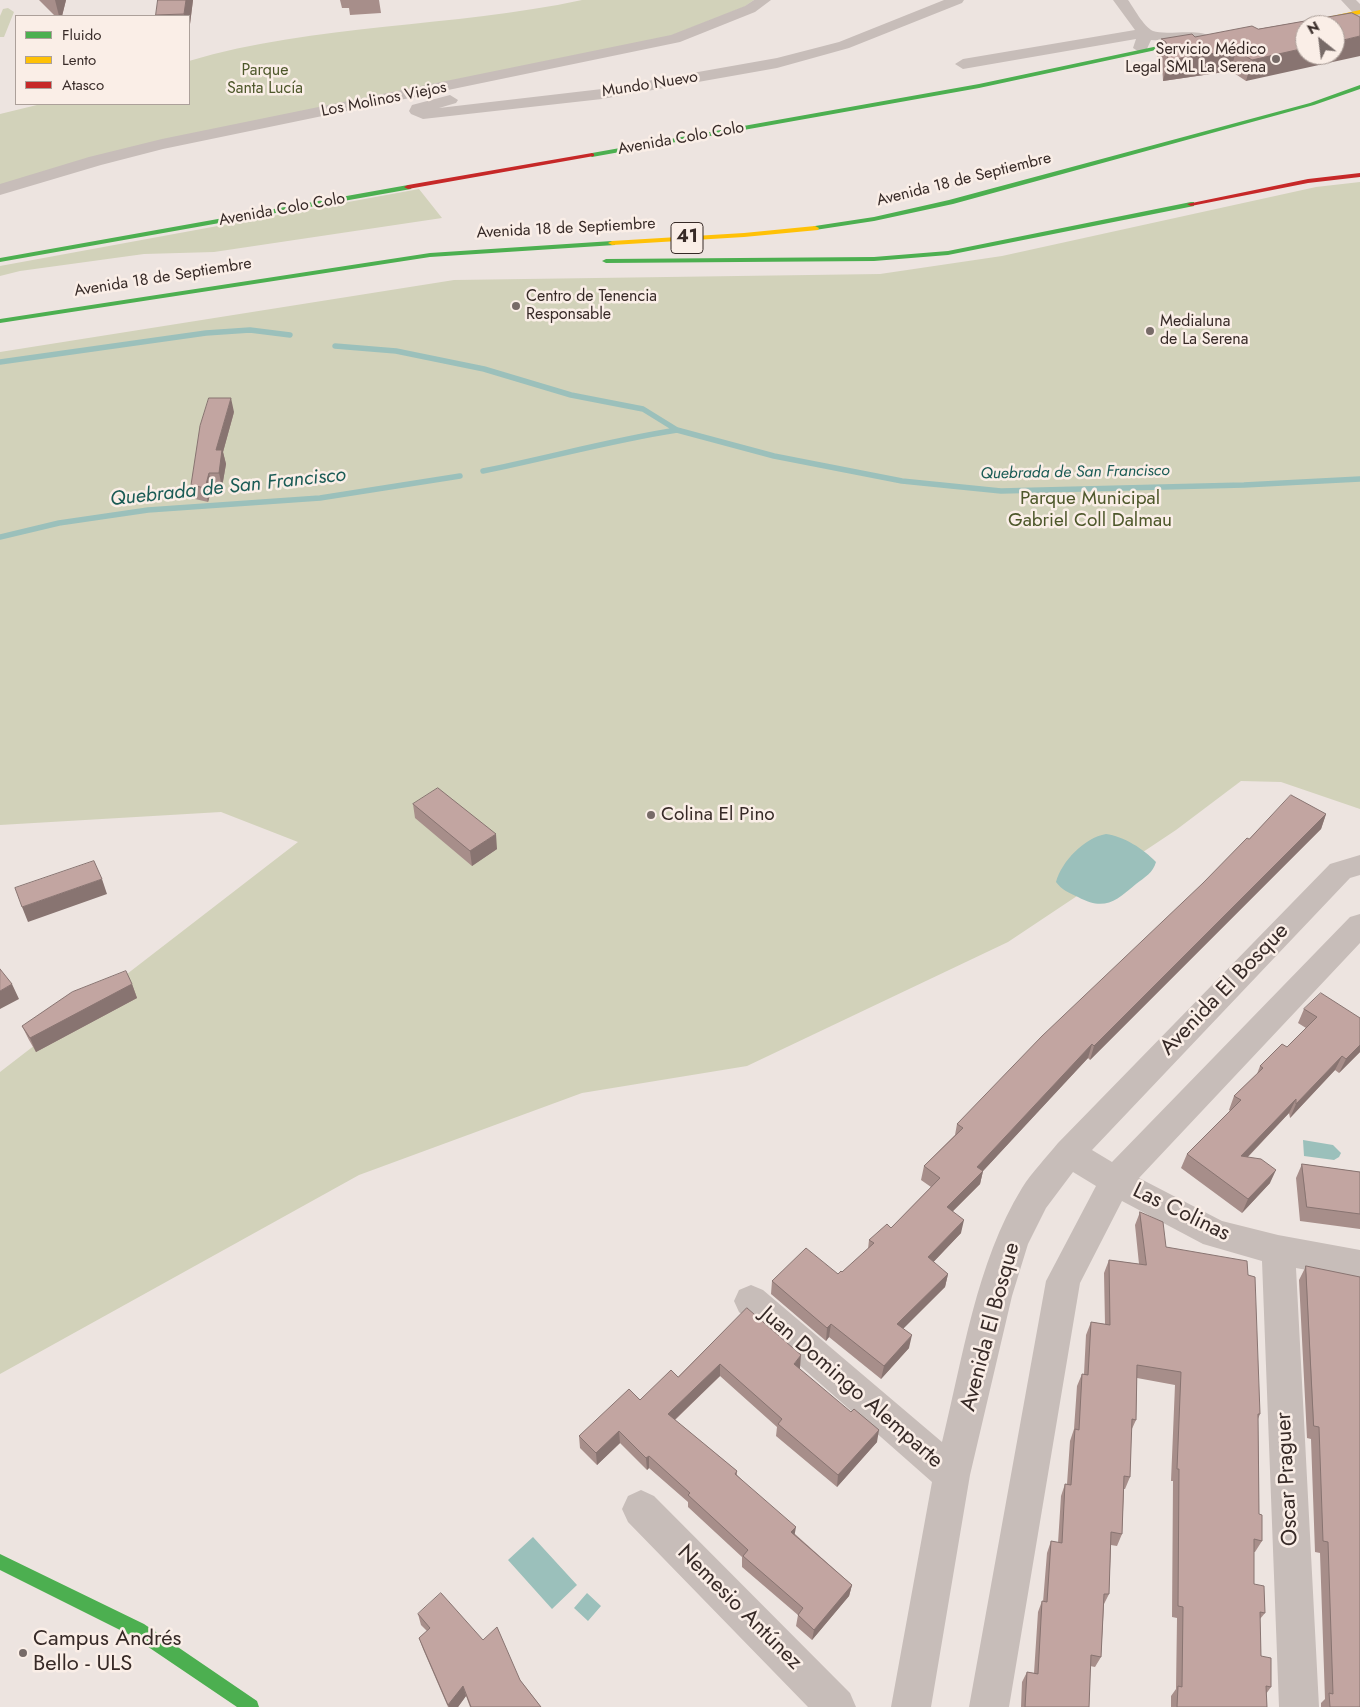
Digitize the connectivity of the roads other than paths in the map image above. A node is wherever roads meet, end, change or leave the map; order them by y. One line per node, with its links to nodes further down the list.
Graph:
1 (764, 0): 11 (street, Los Molinos Viejos)
2 (957, 0): 11 (street, Mundo Nuevo)
3 (1120, 0): 7 (street)
4 (1348, 0): 5 (street)
5 (1360, 12): 6 (main road)
6 (1343, 15)
7 (1146, 33): 8 (street); 9 (street); 10 (street)
8 (1212, 38): 9 (main road, Avenida Colo Colo)
9 (1138, 51): 15 (main road, Avenida Colo Colo)
10 (963, 64)
11 (488, 78): 14 (street, Los Molinos Viejos)
12 (1360, 87): 17 (main road, Avenida 18 de Septiembre / 41)
13 (1360, 175): 16 (main road, Avenida 18 de Septiembre / 41)
14 (0, 190)
15 (0, 260)
16 (591, 261)
17 (0, 320)
18 (1358, 866): 20 (street, Avenida El Bosque)
19 (1360, 925): 21 (street)
20 (1068, 1153): 21 (street, Las Colinas); 25 (street, Avenida El Bosque)
21 (1115, 1181): 22 (street, Las Colinas); 31 (street)
22 (1278, 1250): 23 (street, Las Colinas); 32 (street, Oscar Praguer)
23 (1360, 1265)
24 (751, 1300): 25 (street, Juan Domingo Alemparte)
25 (952, 1475): 30 (street, Avenida El Bosque)
26 (641, 1509): 29 (street, Nemesio Antúnez)
27 (0, 1562): 28 (main road)
28 (251, 1707)
29 (836, 1707)
30 (911, 1707)
31 (989, 1707)
32 (1299, 1707)

